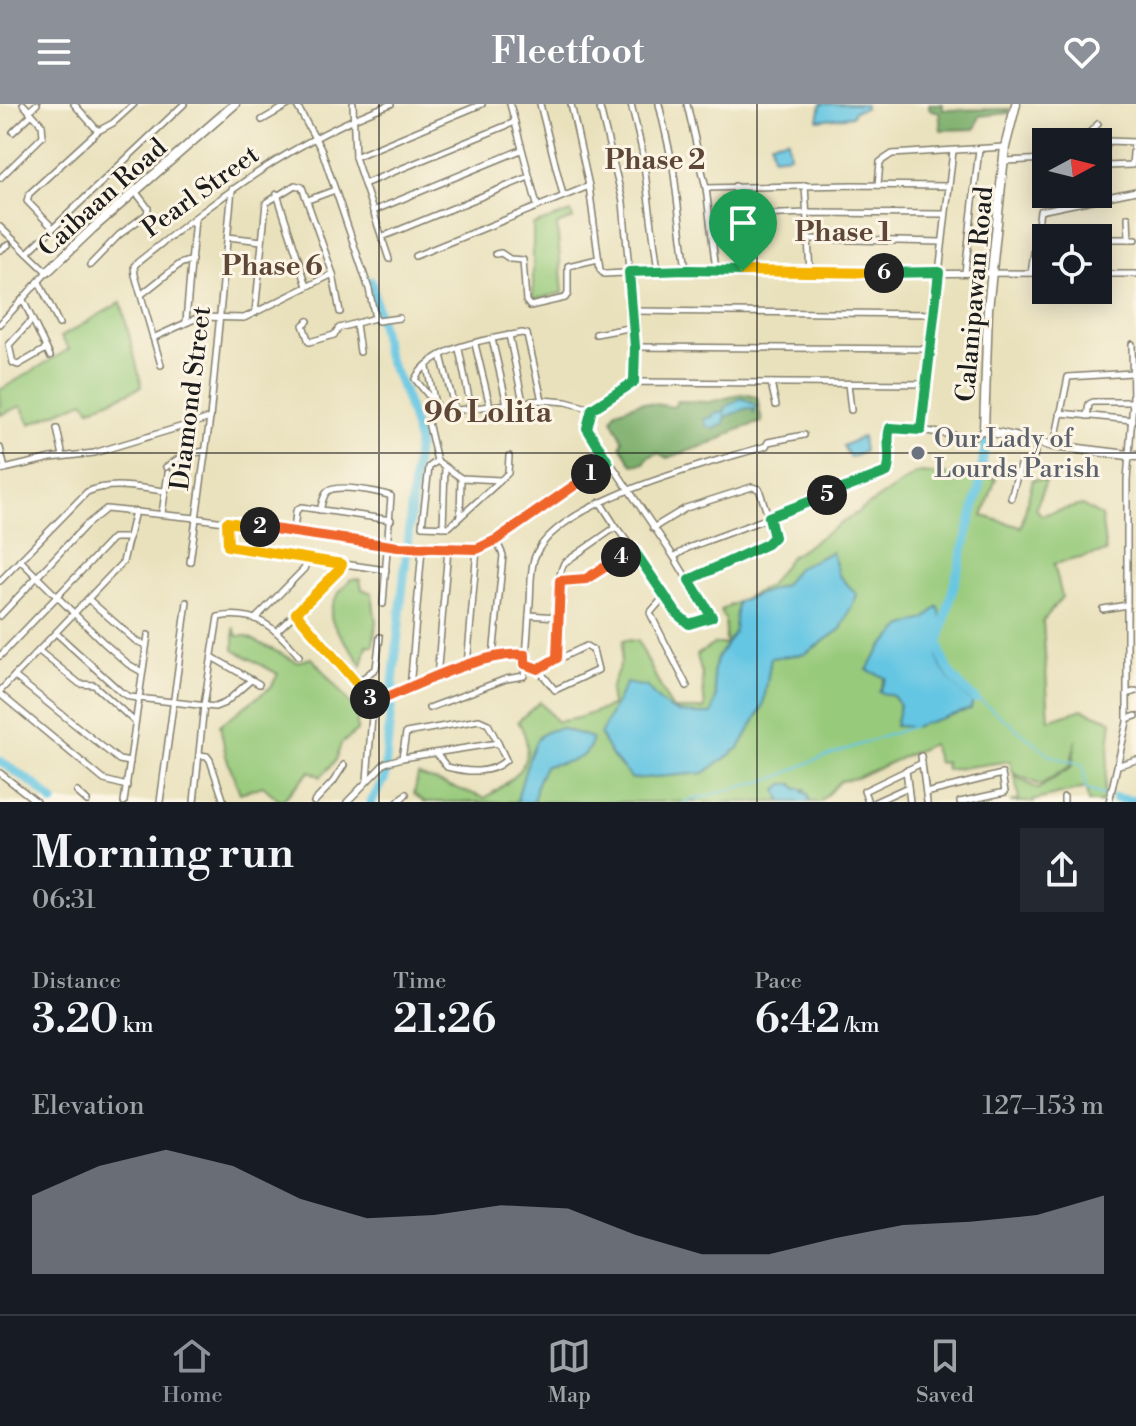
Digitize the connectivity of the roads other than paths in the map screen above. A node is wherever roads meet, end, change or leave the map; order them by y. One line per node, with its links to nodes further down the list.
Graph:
1 (23, 104): 20 (street)
2 (37, 104): 20 (street)
3 (74, 104): 26 (street)
4 (184, 104): 64 (street)
5 (235, 104): 50 (street, Caibaan Road)
6 (290, 104): 22 (street)
7 (296, 104): 28 (street)
8 (353, 104): 21 (street)
9 (391, 104): 21 (street, Pearl Street)
10 (482, 104): 35 (street)
11 (510, 104): 23 (street)
12 (540, 104): 53 (street)
13 (571, 104): 44 (street)
14 (599, 104): 86 (street)
15 (631, 104): 83 (street)
16 (659, 104): 81 (street)
17 (687, 104): 48 (street)
18 (1016, 104): 31 (street, Calanipawan Road)
19 (132, 105): 26 (street)
20 (31, 113): 27 (street); 40 (street)
21 (353, 118): 28 (street, Pearl Street); 35 (street)
22 (262, 120)
23 (515, 122): 33 (street); 41 (street)
24 (1098, 124): 25 (street)
25 (1094, 128)
26 (98, 131): 64 (street)
27 (13, 132)
28 (314, 137): 47 (street, Pearl Street); 49 (street)
29 (1112, 141): 30 (street)
30 (1135, 142): 38 (street)
31 (1005, 147): 32 (street); 37 (street, Calanipawan Road)
32 (979, 149): 34 (street); 90 (street)
33 (521, 150): 39 (street); 56 (street)
34 (953, 151): 43 (street); 46 (street)
35 (355, 157): 41 (street)
36 (1032, 160): 37 (street)
37 (1005, 161): 88 (street, Calanipawan Road)
38 (1112, 166)
39 (529, 177): 55 (street); 66 (street)
40 (0, 178)
41 (364, 184): 56 (street)
42 (805, 185): 43 (street); 45 (street); 57 (street)
43 (878, 185): 46 (street)
44 (589, 186): 53 (street); 77 (street)
45 (735, 186): 48 (street); 59 (street)
46 (948, 186): 58 (street)
47 (232, 188): 60 (street, Pearl Street); 65 (street, Diamond Street)
48 (706, 188): 82 (street)
49 (335, 190): 54 (street); 104 (street)
50 (135, 191): 80 (street); 85 (street, Caibaan Road)
51 (1136, 191): 62 (street)
52 (277, 194): 54 (street); 69 (street); 96 (street)
53 (563, 195): 55 (street)
54 (308, 200): 92 (street)
55 (537, 205): 75 (street)
56 (373, 211): 66 (street)
57 (807, 213): 58 (street); 59 (street); 67 (street)
58 (945, 214): 71 (street)
59 (738, 216): 84 (street)
60 (195, 217): 78 (street); 97 (street, Pearl Street)
61 (1128, 217): 68 (street)
62 (1038, 224)
63 (0, 227): 70 (street)
64 (52, 227): 73 (street)
65 (228, 237): 69 (street); 103 (street, Diamond Street)
66 (382, 237): 76 (street)
67 (809, 239): 71 (street); 89 (street)
68 (1132, 239)
69 (262, 241): 101 (street)
70 (11, 242): 72 (street); 73 (street)
71 (942, 242): 87 (street)
72 (0, 250)
73 (27, 253): 85 (street)
74 (496, 254): 77 (street)
75 (415, 256)
76 (389, 259)
77 (598, 259): 86 (street)
78 (192, 260): 97 (street); 107 (street)
79 (1032, 264): 91 (street)
80 (90, 265)
81 (686, 270): 82 (street); 83 (street)
82 (716, 270): 84 (street)
83 (658, 271): 86 (street)
84 (743, 271): 89 (street)
85 (47, 272): 95 (street, Caibaan Road)
86 (629, 272): 99 (street)
87 (939, 272): 89 (street); 90 (street); 102 (street)
88 (992, 272): 90 (street); 91 (street); 150 (street, Calanipawan Road)
89 (810, 273)
90 (965, 273)
91 (1031, 273)
92 (333, 274): 96 (street); 100 (street)
93 (1112, 274): 94 (street)
94 (1136, 274)
95 (39, 282): 98 (street, Caibaan Road); 110 (street)
96 (307, 286): 101 (street)
97 (142, 294): 115 (street, Pearl Street)
98 (23, 300): 106 (street); 109 (street, Caibaan Road)
99 (632, 311): 102 (street); 112 (street)
100 (340, 312)
101 (255, 313): 103 (street)
102 (934, 314): 122 (street)
103 (219, 317): 107 (street); 146 (street, Diamond Street)
104 (375, 318): 105 (street); 111 (street)
105 (399, 318)
106 (32, 320): 120 (street); 120 (street)
107 (186, 321): 115 (street)
108 (308, 321): 111 (street)
109 (0, 324)
110 (59, 324)
111 (356, 324): 123 (street)
112 (634, 327): 113 (street); 119 (street)
113 (596, 334)
114 (509, 335): 116 (street); 133 (street); 134 (street)
115 (153, 338): 126 (street, Pearl Street)
116 (492, 339): 117 (street); 136 (street)
117 (475, 344): 121 (street); 138 (street)
118 (1132, 344): 128 (street)
119 (635, 347): 122 (street); 129 (street)
120 (46, 349): 125 (street)
121 (459, 349): 124 (street); 139 (street)
122 (930, 349): 132 (street)
123 (360, 352)
124 (441, 355): 127 (street); 142 (street)
125 (50, 356)
126 (161, 365)
127 (426, 366): 140 (street); 140 (street)
128 (1132, 373): 135 (street); 144 (street)
129 (634, 382): 130 (street); 141 (street)
130 (771, 383): 131 (street); 137 (street)
131 (848, 384): 132 (street); 143 (street)
132 (926, 384): 149 (street)
133 (542, 400): 134 (street); 141 (street)
134 (523, 402): 136 (street)
135 (1133, 402): 145 (street); 147 (street)
136 (507, 404): 138 (street)
137 (776, 405)
138 (490, 406): 139 (street)
139 (471, 408): 142 (street)
140 (436, 409): 142 (street); 159 (street)
141 (592, 409): 160 (street)
142 (455, 410)
143 (851, 410)
144 (1060, 413): 145 (street); 153 (street)
145 (1087, 416): 147 (street)
146 (210, 418): 155 (street, Diamond Street); 156 (street)
147 (1132, 420): 158 (street)
148 (57, 429): 156 (street)
149 (921, 430): 150 (street); 172 (street)
150 (984, 430): 152 (street, Calanipawan Road)
151 (804, 435): 165 (street)
152 (1037, 442): 153 (street, Calanipawan Road); 167 (street)
153 (1054, 446): 158 (street, Calanipawan Road)
154 (0, 448): 162 (street)
155 (205, 451): 166 (street); 173 (street, Diamond Street)
156 (63, 456): 162 (street)
157 (509, 456): 164 (street)
158 (1132, 456): 203 (street)
159 (437, 461): 161 (street); 177 (street)
160 (608, 462): 165 (street); 182 (street)
161 (445, 468): 163 (street); 177 (street)
162 (2, 469)
163 (461, 478): 164 (street); 174 (street)
164 (501, 480): 174 (street)
165 (628, 489): 168 (street); 179 (street)
166 (165, 491): 171 (street); 190 (street)
167 (1011, 498)
168 (600, 502): 178 (street); 207 (street)
169 (320, 510): 175 (street); 175 (street); 180 (street)
170 (135, 511): 171 (street); 181 (street); 194 (street)
171 (162, 513): 173 (street)
172 (769, 517): 179 (street); 188 (street); 195 (street)
173 (196, 518): 176 (street); 191 (street, Diamond Street)
174 (460, 518): 177 (street)
175 (391, 520): 183 (street)
176 (227, 522): 180 (street); 189 (street)
177 (443, 527)
178 (616, 527): 187 (street); 197 (street)
179 (653, 528): 188 (street)
180 (294, 532): 183 (street)
181 (129, 538): 198 (street); 200 (street)
182 (496, 540): 186 (street); 223 (street)
183 (388, 546): 184 (street); 193 (street)
184 (422, 549): 185 (street); 237 (street)
185 (448, 549): 186 (street); 232 (street)
186 (477, 549): 226 (street)
187 (633, 549): 197 (street); 199 (street)
188 (674, 557): 195 (street)
189 (308, 559): 192 (street); 210 (street)
190 (20, 560): 194 (street); 196 (street)
191 (190, 562)
192 (342, 564): 193 (street); 206 (street)
193 (386, 570): 202 (street)
194 (37, 578): 198 (street); 208 (street)
195 (689, 580): 199 (street)
196 (0, 581)
197 (560, 581): 209 (street)
198 (56, 597): 205 (street); 220 (street)
199 (664, 597): 236 (street)
200 (88, 599): 205 (street); 217 (street)
201 (187, 602): 242 (street)
202 (383, 604)
203 (1127, 605): 204 (street); 215 (street)
204 (1103, 609)
205 (74, 613): 212 (street); 230 (street)
206 (296, 613): 211 (street); 234 (street)
207 (529, 615): 209 (street); 219 (street)
208 (0, 616)
209 (557, 617): 224 (street)
210 (255, 619): 211 (street); 222 (street)
211 (278, 630): 221 (street)
212 (56, 633): 218 (street); 241 (street)
213 (1136, 633): 215 (street)
214 (148, 635): 217 (street)
215 (1127, 635): 229 (street)
216 (380, 637): 234 (street)
217 (146, 645): 230 (street)
218 (38, 651): 231 (street); 248 (street)
219 (525, 655): 223 (street); 225 (street)
220 (0, 656)
221 (299, 656)
222 (212, 657): 233 (street); 244 (street)
223 (493, 657): 226 (street)
224 (557, 658): 228 (street); 228 (street)
225 (525, 664): 228 (street); 245 (street)
226 (467, 666): 232 (street)
227 (1136, 667): 229 (street)
228 (538, 669)
229 (1126, 669): 240 (street)
230 (142, 672): 241 (street)
231 (14, 676): 239 (street); 254 (street)
232 (437, 678): 237 (street)
233 (251, 680): 235 (street); 244 (street)
234 (357, 683): 243 (street)
235 (259, 684)
236 (687, 686)
237 (410, 689): 243 (street)
238 (1136, 691): 240 (street)
239 (0, 693): 262 (street)
240 (1127, 694): 247 (street)
241 (139, 698): 242 (street); 248 (street)
242 (172, 702): 244 (street); 270 (street)
243 (373, 703): 256 (street)
244 (204, 705): 251 (street)
245 (429, 708)
246 (1136, 716): 247 (street)
247 (1127, 719): 257 (street)
248 (136, 723): 254 (street)
249 (498, 743): 250 (street); 250 (street); 252 (street)
250 (436, 753): 252 (street)
251 (199, 755): 271 (street); 272 (street)
252 (402, 758): 258 (street)
253 (1136, 760): 257 (street)
254 (130, 762): 262 (street)
255 (344, 765): 273 (street)
256 (368, 765): 258 (street); 261 (street)
257 (1119, 765): 281 (street)
258 (377, 770): 261 (street)
259 (906, 770): 263 (street); 265 (street); 276 (street)
260 (0, 773): 267 (street)
261 (367, 781): 274 (street)
262 (127, 786): 269 (street)
263 (908, 787): 277 (street); 278 (street)
264 (77, 792): 268 (street)
265 (926, 793): 279 (street); 280 (street)
266 (406, 794): 275 (street)
267 (37, 802)
268 (87, 802)
269 (124, 802)
270 (160, 802)
271 (194, 802)
272 (224, 802)
273 (314, 802)
274 (347, 802)
275 (398, 802)
276 (868, 802)
277 (875, 802)
278 (910, 802)
279 (927, 802)
280 (960, 802)
281 (1110, 802)

